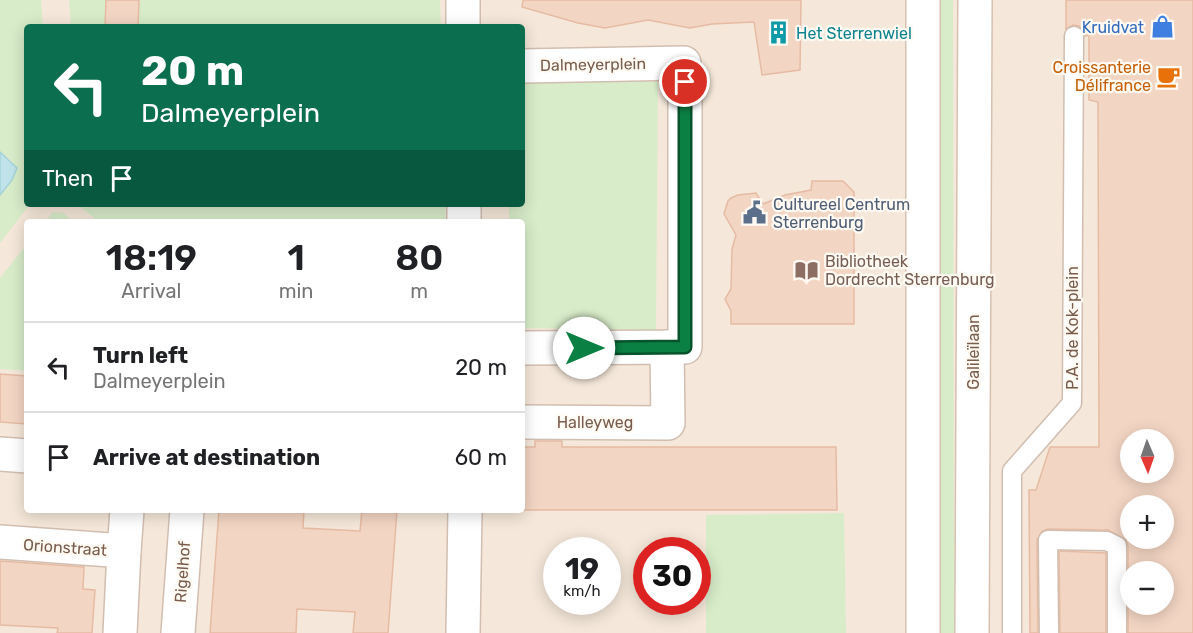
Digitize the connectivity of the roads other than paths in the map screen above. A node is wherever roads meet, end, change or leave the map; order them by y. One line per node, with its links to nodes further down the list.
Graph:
1 (463, 0): 4 (street)
2 (922, 0): 20 (street)
3 (975, 0): 21 (street, Galileïlaan)
4 (463, 24)
5 (1074, 36): 22 (lane, P.A. de Kok-plein)
6 (525, 66): 7 (street, Dalmeyerplein)
7 (667, 347): 8 (street); 9 (street, Halleyweg)
8 (525, 348)
9 (525, 422)
10 (0, 454): 11 (street)
11 (24, 456)
12 (127, 513): 16 (street, Orionstraat)
13 (187, 513): 18 (street, Rigelhof)
14 (465, 513): 19 (street)
15 (0, 542): 16 (street, Orionstraat)
16 (124, 551): 17 (street)
17 (120, 633)
18 (178, 633)
19 (463, 633)
20 (923, 633)
21 (972, 633)
22 (1012, 633)
23 (1049, 633): 24 (lane)
24 (1118, 633)

